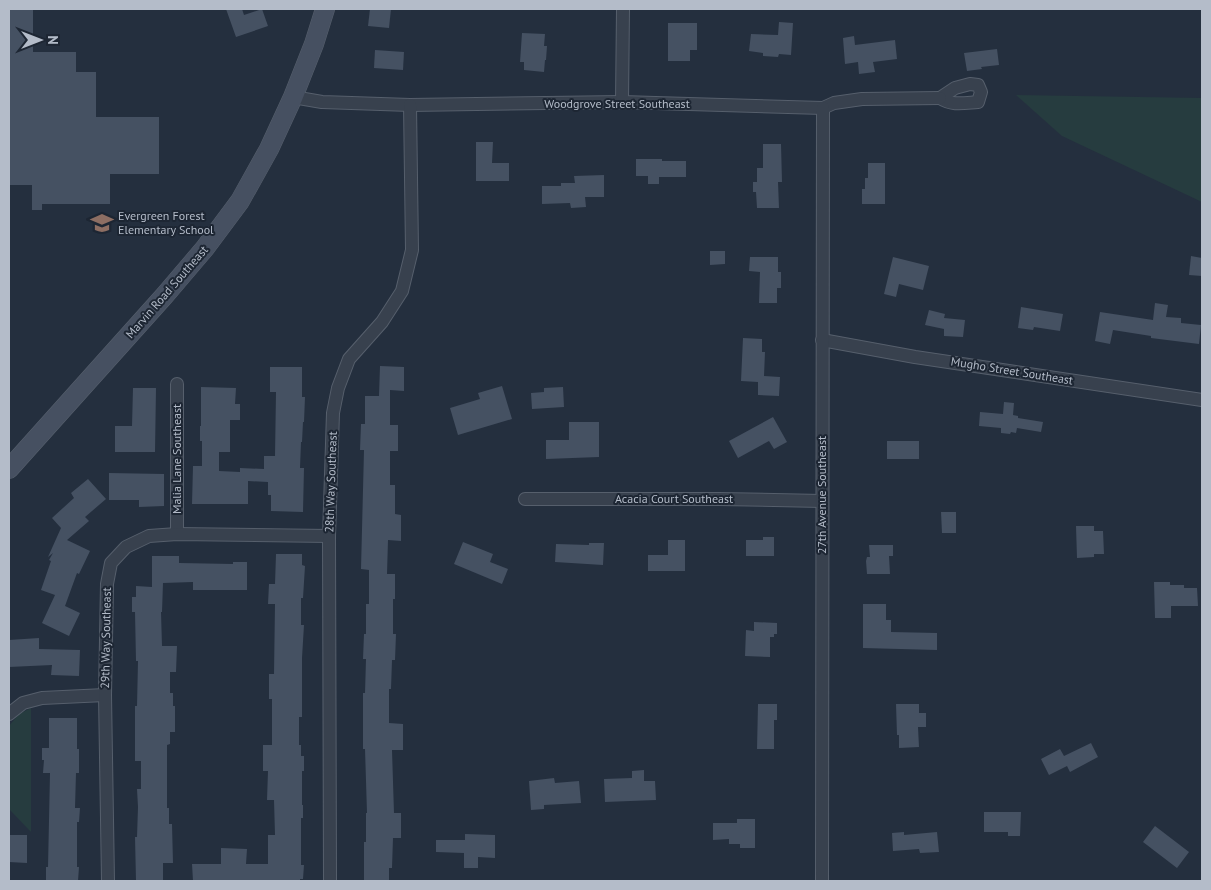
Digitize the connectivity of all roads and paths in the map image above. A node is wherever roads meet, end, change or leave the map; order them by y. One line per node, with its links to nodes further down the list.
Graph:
1 (325, 9): 3 (street, Marvin Road Southeast)
2 (623, 9): 5 (street)
3 (293, 98): 6 (street, Woodgrove Street Southeast); 11 (street, Marvin Road Southeast)
4 (940, 98): 7 (street, Woodgrove Street Southeast)
5 (622, 102): 6 (street, Woodgrove Street Southeast); 7 (street, Woodgrove Street Southeast)
6 (410, 105): 15 (street, 28th Way Southeast)
7 (823, 108): 8 (street, 27th Avenue Southeast)
8 (822, 340): 10 (street, Mugho Street Southeast); 13 (street, 27th Avenue Southeast)
9 (177, 384): 14 (street, Malia Lane Southeast)
10 (1202, 400)
11 (9, 469)
12 (525, 499): 13 (street, Acacia Court Southeast)
13 (822, 501): 20 (street, 27th Avenue Southeast)
14 (177, 534): 15 (street, 29th Way Southeast); 16 (street, 29th Way Southeast)
15 (329, 536): 19 (street, 28th Way Southeast)
16 (105, 694): 17 (street); 18 (street, 29th Way Southeast)
17 (9, 714)
18 (108, 881)
19 (330, 881)
20 (822, 881)

